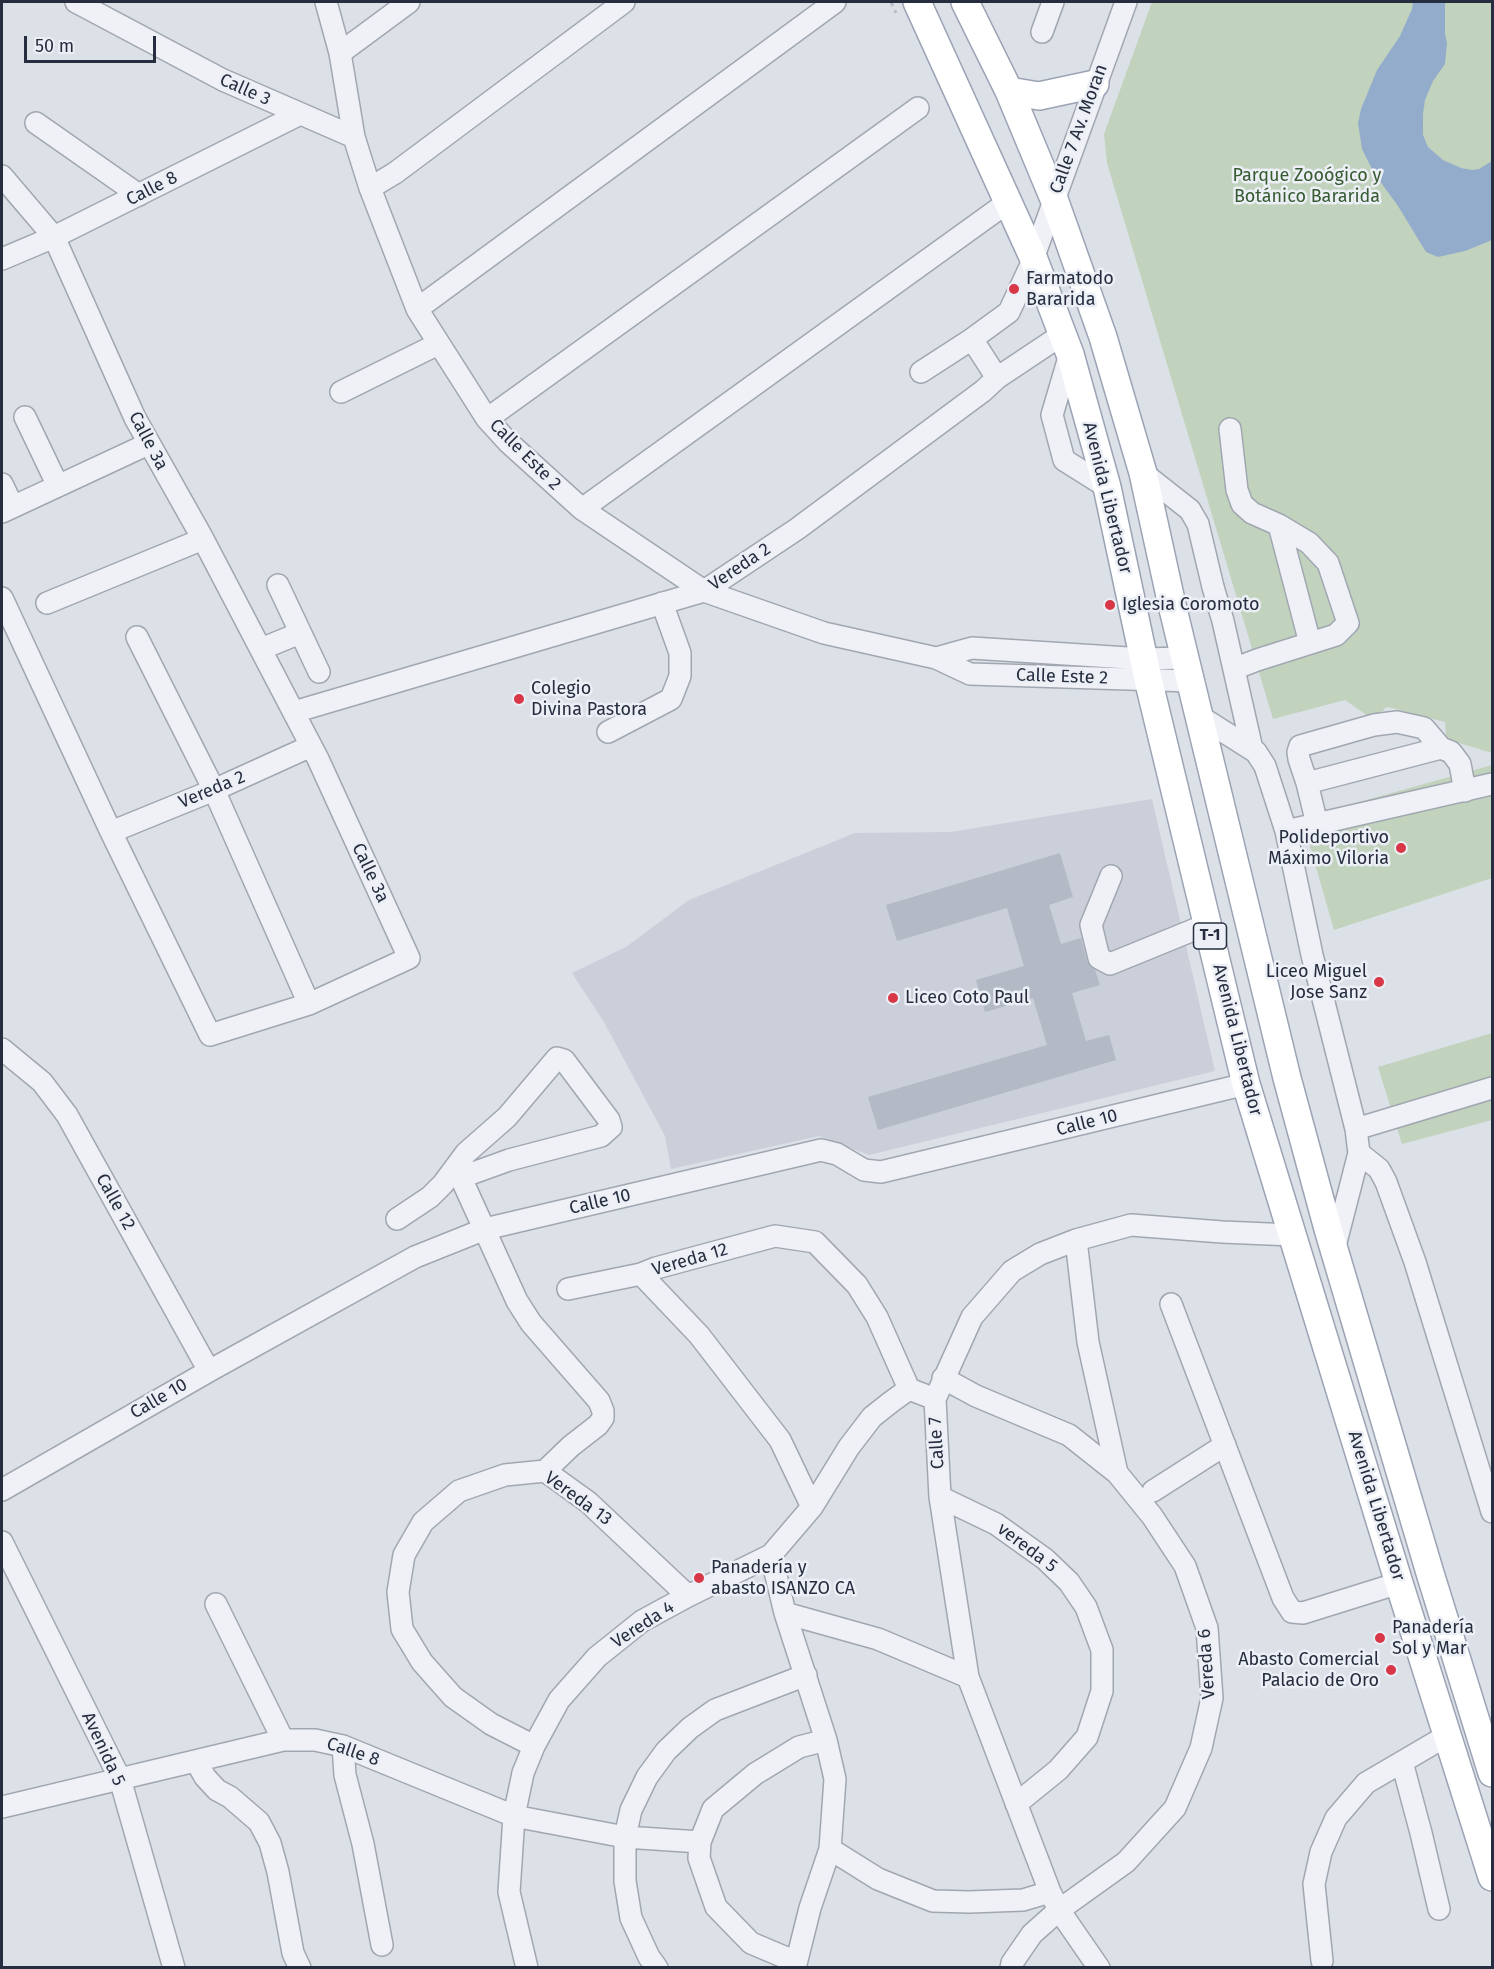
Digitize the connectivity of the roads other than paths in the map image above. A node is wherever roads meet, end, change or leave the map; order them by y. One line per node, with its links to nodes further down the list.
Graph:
1 (76, 2): 15 (street, Calle 3)
2 (326, 2): 11 (street, Calle Este 2)
3 (409, 2): 11 (street)
4 (624, 2): 19 (street)
5 (836, 2): 26 (street)
6 (917, 2): 22 (main road, Avenida Libertador / T-1)
7 (965, 2): 13 (main road, Avenida Libertador / T-1)
8 (1053, 2): 10 (street)
9 (1121, 3): 12 (street, Calle 7 Av. Moran)
10 (1042, 32)
11 (340, 53): 17 (street, Calle Este 2)
12 (1095, 84): 13 (main road); 21 (street, Calle 7 Av. Moran)
13 (1010, 91): 21 (main road, Avenida Libertador / T-1)
14 (918, 108): 34 (street)
15 (300, 114): 17 (street, Calle 3); 20 (street, Calle 8)
16 (36, 123): 20 (street)
17 (354, 136): 19 (street, Calle Este 2)
18 (2, 176): 23 (street, Calle 3a)
19 (370, 188): 26 (street, Calle Este 2)
20 (139, 195): 23 (street, Calle 8)
21 (1054, 199): 24 (street, Calle 7 Av. Moran); 37 (main road, Avenida Libertador / T-1)
22 (1008, 202): 24 (main road, Avenida Libertador / T-1); 41 (street)
23 (54, 237): 25 (street, Calle 8); 36 (street, Calle 3a)
24 (1033, 257): 27 (street, Calle 7 Av. Moran); 29 (main road, Avenida Libertador / T-1)
25 (2, 259)
26 (417, 309): 28 (street, Calle Este 2)
27 (972, 339): 30 (street, Calle 7 Av. Moran); 31 (street)
28 (438, 344): 32 (street); 34 (street, Calle Este 2)
29 (1067, 344): 31 (street, Vereda 2); 53 (main road, Avenida Libertador / T-1)
30 (921, 372)
31 (998, 378): 45 (street, Vereda 2)
32 (341, 392)
33 (25, 417): 39 (street)
34 (487, 419): 41 (street, Calle Este 2)
35 (1230, 429): 42 (street)
36 (148, 444): 39 (street); 43 (street, Calle 3a)
37 (1143, 473): 54 (street); 55 (main road, Avenida Libertador / T-1)
38 (2, 484): 40 (street)
39 (58, 486): 40 (street)
40 (7, 509)
41 (582, 509): 45 (street, Calle Este 2)
42 (1279, 525): 51 (street); 51 (street)
43 (203, 539): 47 (street); 52 (street, Calle 3a)
44 (278, 585): 49 (street)
45 (704, 591): 48 (street, Vereda 2); 53 (street, Calle Este 2)
46 (2, 598): 69 (street, Calle 3a)
47 (47, 603)
48 (662, 603): 57 (street, Vereda 2); 59 (street)
49 (300, 633): 52 (street); 56 (street)
50 (137, 637): 65 (street)
51 (1311, 643): 54 (street)
52 (261, 649): 57 (street, Calle 3a)
53 (1146, 669): 55 (street, Calle Este 2); 71 (main road, Avenida Libertador / T-1)
54 (1234, 669): 62 (street)
55 (1188, 670): 58 (main road, Avenida Libertador / T-1)
56 (319, 672)
57 (294, 712): 60 (street, Calle 3a)
58 (1199, 716): 62 (street); 83 (main road, Avenida Libertador / T-1)
59 (608, 732)
60 (311, 746): 65 (street, Vereda 2); 72 (street, Calle 3a)
61 (1441, 748): 63 (street); 63 (street); 66 (street)
62 (1252, 749): 68 (street)
63 (1307, 783): 67 (street)
64 (1492, 784): 66 (street)
65 (214, 790): 69 (street, Vereda 2); 72 (street)
66 (1465, 791): 67 (street)
67 (1317, 824): 68 (street)
68 (1286, 831): 76 (street)
69 (111, 832): 72 (street, Calle 3a)
70 (1111, 876): 71 (street)
71 (1208, 924): 74 (main road, Avenida Libertador / T-1)
72 (309, 1004)
73 (2, 1049): 87 (street, Calle 12)
74 (1246, 1084): 80 (street, Calle 10); 81 (main road, Avenida Libertador / T-1)
75 (1492, 1088): 76 (street)
76 (1356, 1129): 77 (street)
77 (1359, 1153): 83 (street); 98 (street)
78 (459, 1172): 78 (street); 79 (street); 80 (street)
79 (397, 1219)
80 (485, 1229): 87 (street, Calle 10); 92 (street)
81 (1292, 1235): 82 (street, Calle 7); 101 (main road, Avenida Libertador / T-1)
82 (1076, 1240): 88 (street, Calle 7); 93 (street, Vereda 6)
83 (1334, 1250): 108 (main road, Avenida Libertador / T-1)
84 (641, 1274): 85 (street); 89 (street, Vereda 12); 97 (street, Vereda 12)
85 (568, 1289)
86 (1171, 1304): 91 (street)
87 (209, 1371): 94 (street, Calle 10)
88 (943, 1378): 90 (street, Calle 7); 93 (street)
89 (909, 1389): 90 (street); 97 (street, Vereda 4)
90 (934, 1399): 96 (street, Calle 7)
91 (1225, 1445): 95 (street); 101 (street)
92 (545, 1471): 102 (street, Vereda 13); 112 (street, Vereda 13)
93 (1117, 1473): 124 (street, Vereda 6)
94 (2, 1490)
95 (1153, 1491)
96 (940, 1497): 106 (street, Calle 7); 117 (street, vereda 5)
97 (812, 1507): 100 (street, Vereda 4)
98 (1492, 1512)
99 (2, 1542): 116 (street, Avenida 5)
100 (771, 1555): 102 (street, Vereda 4); 104 (street)
101 (1399, 1583): 107 (main road, Avenida Libertador / T-1)
102 (688, 1596): 112 (street, Vereda 4)
103 (216, 1604): 109 (street)
104 (784, 1613): 105 (street); 106 (street)
105 (806, 1675): 110 (street); 120 (street)
106 (968, 1677): 117 (street, Calle 7)
107 (1448, 1736): 114 (street); 123 (main road, Avenida Libertador / T-1)
108 (1488, 1736): 115 (main road, Avenida Libertador / T-1)
109 (283, 1740): 111 (street, Calle 8); 113 (street, Calle 8)
110 (826, 1740): 121 (street); 122 (street)
111 (343, 1746): 119 (street, Calle 8); 126 (street)
112 (534, 1746): 119 (street, Vereda 4)
113 (196, 1761): 116 (street, Calle 8); 130 (street)
114 (1402, 1762): 125 (street); 127 (street)
115 (1492, 1773)
116 (120, 1779): 118 (street, Calle 8); 129 (street, Avenida 5)
117 (1016, 1804): 124 (street, Calle 7)
118 (2, 1807)
119 (514, 1816): 120 (street, Calle 8); 131 (street, Vereda 4)
120 (625, 1837): 121 (street, Calle 8); 132 (street)
121 (700, 1842): 128 (street)
122 (830, 1849): 124 (street); 128 (street)
123 (1492, 1877)
124 (1055, 1901): 133 (street, Vereda 6); 134 (street, Calle 7)
125 (1439, 1909)
126 (382, 1945)
127 (1322, 1961)
128 (795, 1965)
129 (174, 1968)
130 (300, 1968)
131 (527, 1968)
132 (657, 1968)
133 (1011, 1968)
134 (1099, 1968)

